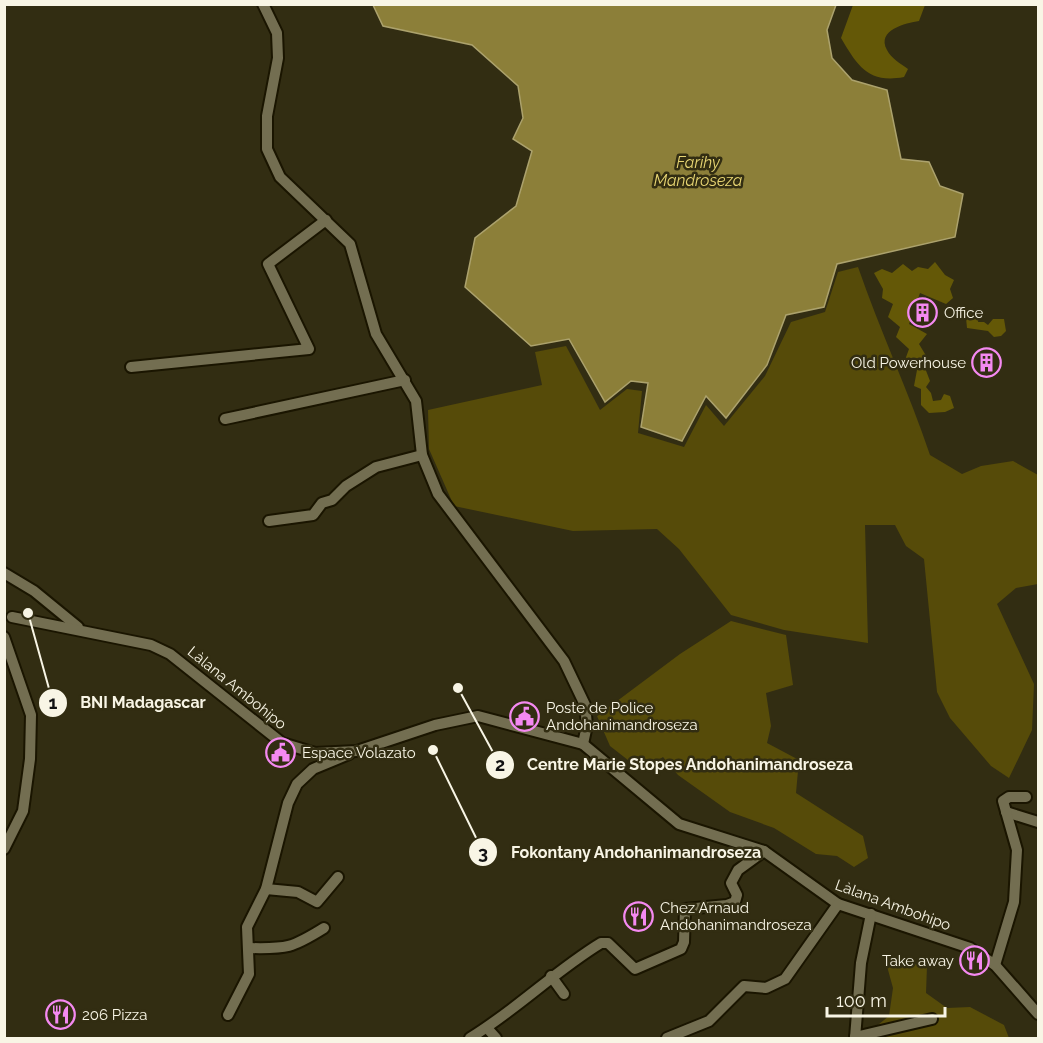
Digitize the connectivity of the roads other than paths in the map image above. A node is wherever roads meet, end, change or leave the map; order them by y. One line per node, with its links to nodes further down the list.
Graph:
1 (263, 4): 2 (street)
2 (326, 220): 3 (street); 4 (street)
3 (131, 367)
4 (405, 381): 5 (street); 6 (street)
5 (225, 419)
6 (422, 455): 7 (street); 12 (street)
7 (269, 521)
8 (4, 573): 10 (street)
9 (7, 616): 10 (street, Làlana Ambohipo)
10 (80, 629): 13 (street, Làlana Ambohipo)
11 (4, 637): 17 (street)
12 (583, 744): 13 (street, Làlana Ambohipo); 18 (street, Làlana Ambohipo)
13 (357, 751): 20 (street)
14 (1026, 797): 15 (street)
15 (1006, 812): 16 (street); 25 (street)
16 (1038, 822)
17 (4, 849)
18 (764, 851): 21 (street, Làlana Ambohipo); 26 (street)
19 (338, 876): 20 (street)
20 (266, 889): 24 (street)
21 (838, 904): 22 (street, Làlana Ambohipo); 34 (street)
22 (871, 914): 25 (street, Làlana Ambohipo); 35 (street)
23 (324, 928): 24 (street)
24 (249, 948): 29 (street)
25 (995, 965): 28 (street, Làlana Ambohipo)
26 (551, 976): 27 (street); 31 (street)
27 (564, 994)
28 (1037, 1011)
29 (228, 1015)
30 (932, 1019): 35 (street)
31 (487, 1028): 32 (street); 33 (street)
32 (470, 1038)
33 (496, 1038)
34 (668, 1038)
35 (855, 1038)

